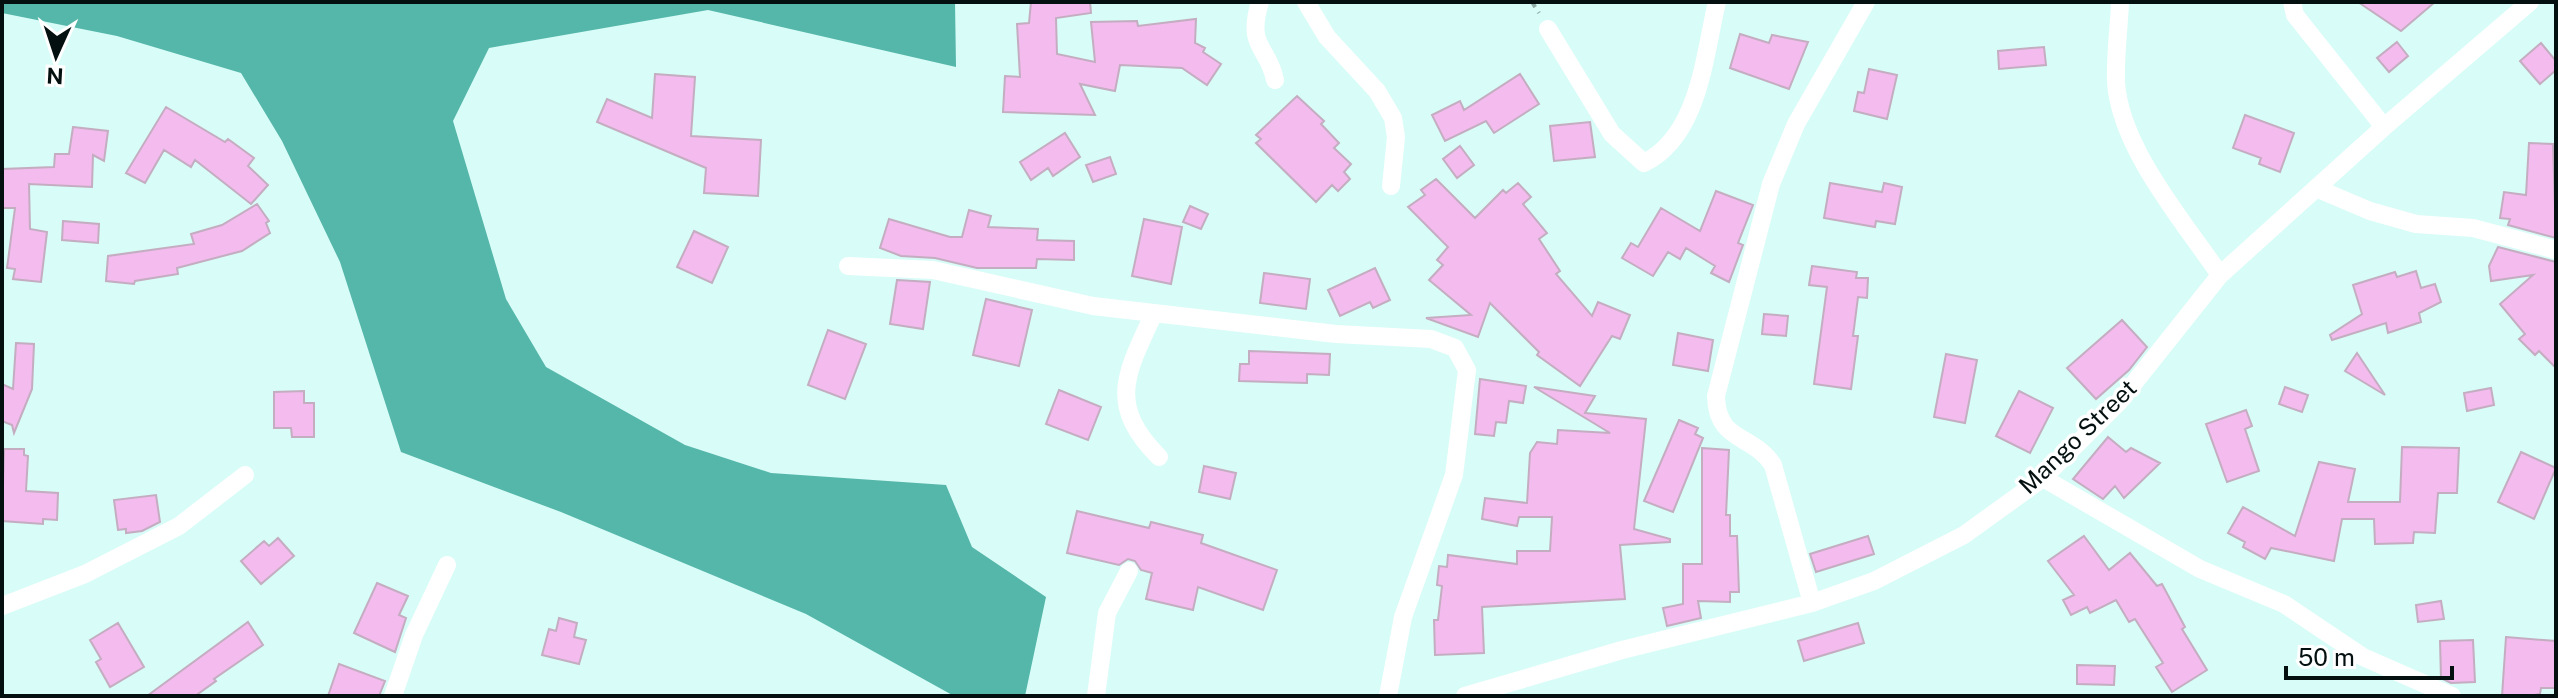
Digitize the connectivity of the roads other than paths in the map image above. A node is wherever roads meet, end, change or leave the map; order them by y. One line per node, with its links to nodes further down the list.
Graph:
1 (1260, 2): 9 (street)
2 (1306, 2): 11 (street)
3 (1717, 2): 8 (street)
4 (1866, 2): 22 (street)
5 (2120, 2): 15 (street)
6 (2292, 2): 10 (street)
7 (2530, 2): 10 (street, Mango Street)
8 (1548, 29)
9 (1275, 80)
10 (2384, 127): 12 (street, Mango Street)
11 (1391, 186)
12 (2318, 189): 13 (street); 15 (street, Mango Street)
13 (2556, 250)
14 (848, 266): 16 (street)
15 (2220, 275): 19 (street, Mango Street)
16 (1154, 313): 17 (street); 26 (street)
17 (1159, 457)
18 (245, 475): 23 (street)
19 (2043, 478): 22 (street, Mango Street); 28 (street)
20 (447, 565): 24 (street)
21 (1129, 571): 25 (street)
22 (1812, 603): 27 (street, Mango Street)
23 (2, 606)
24 (393, 696)
25 (1096, 696)
26 (1388, 696)
27 (1465, 696)
28 (2452, 696)

